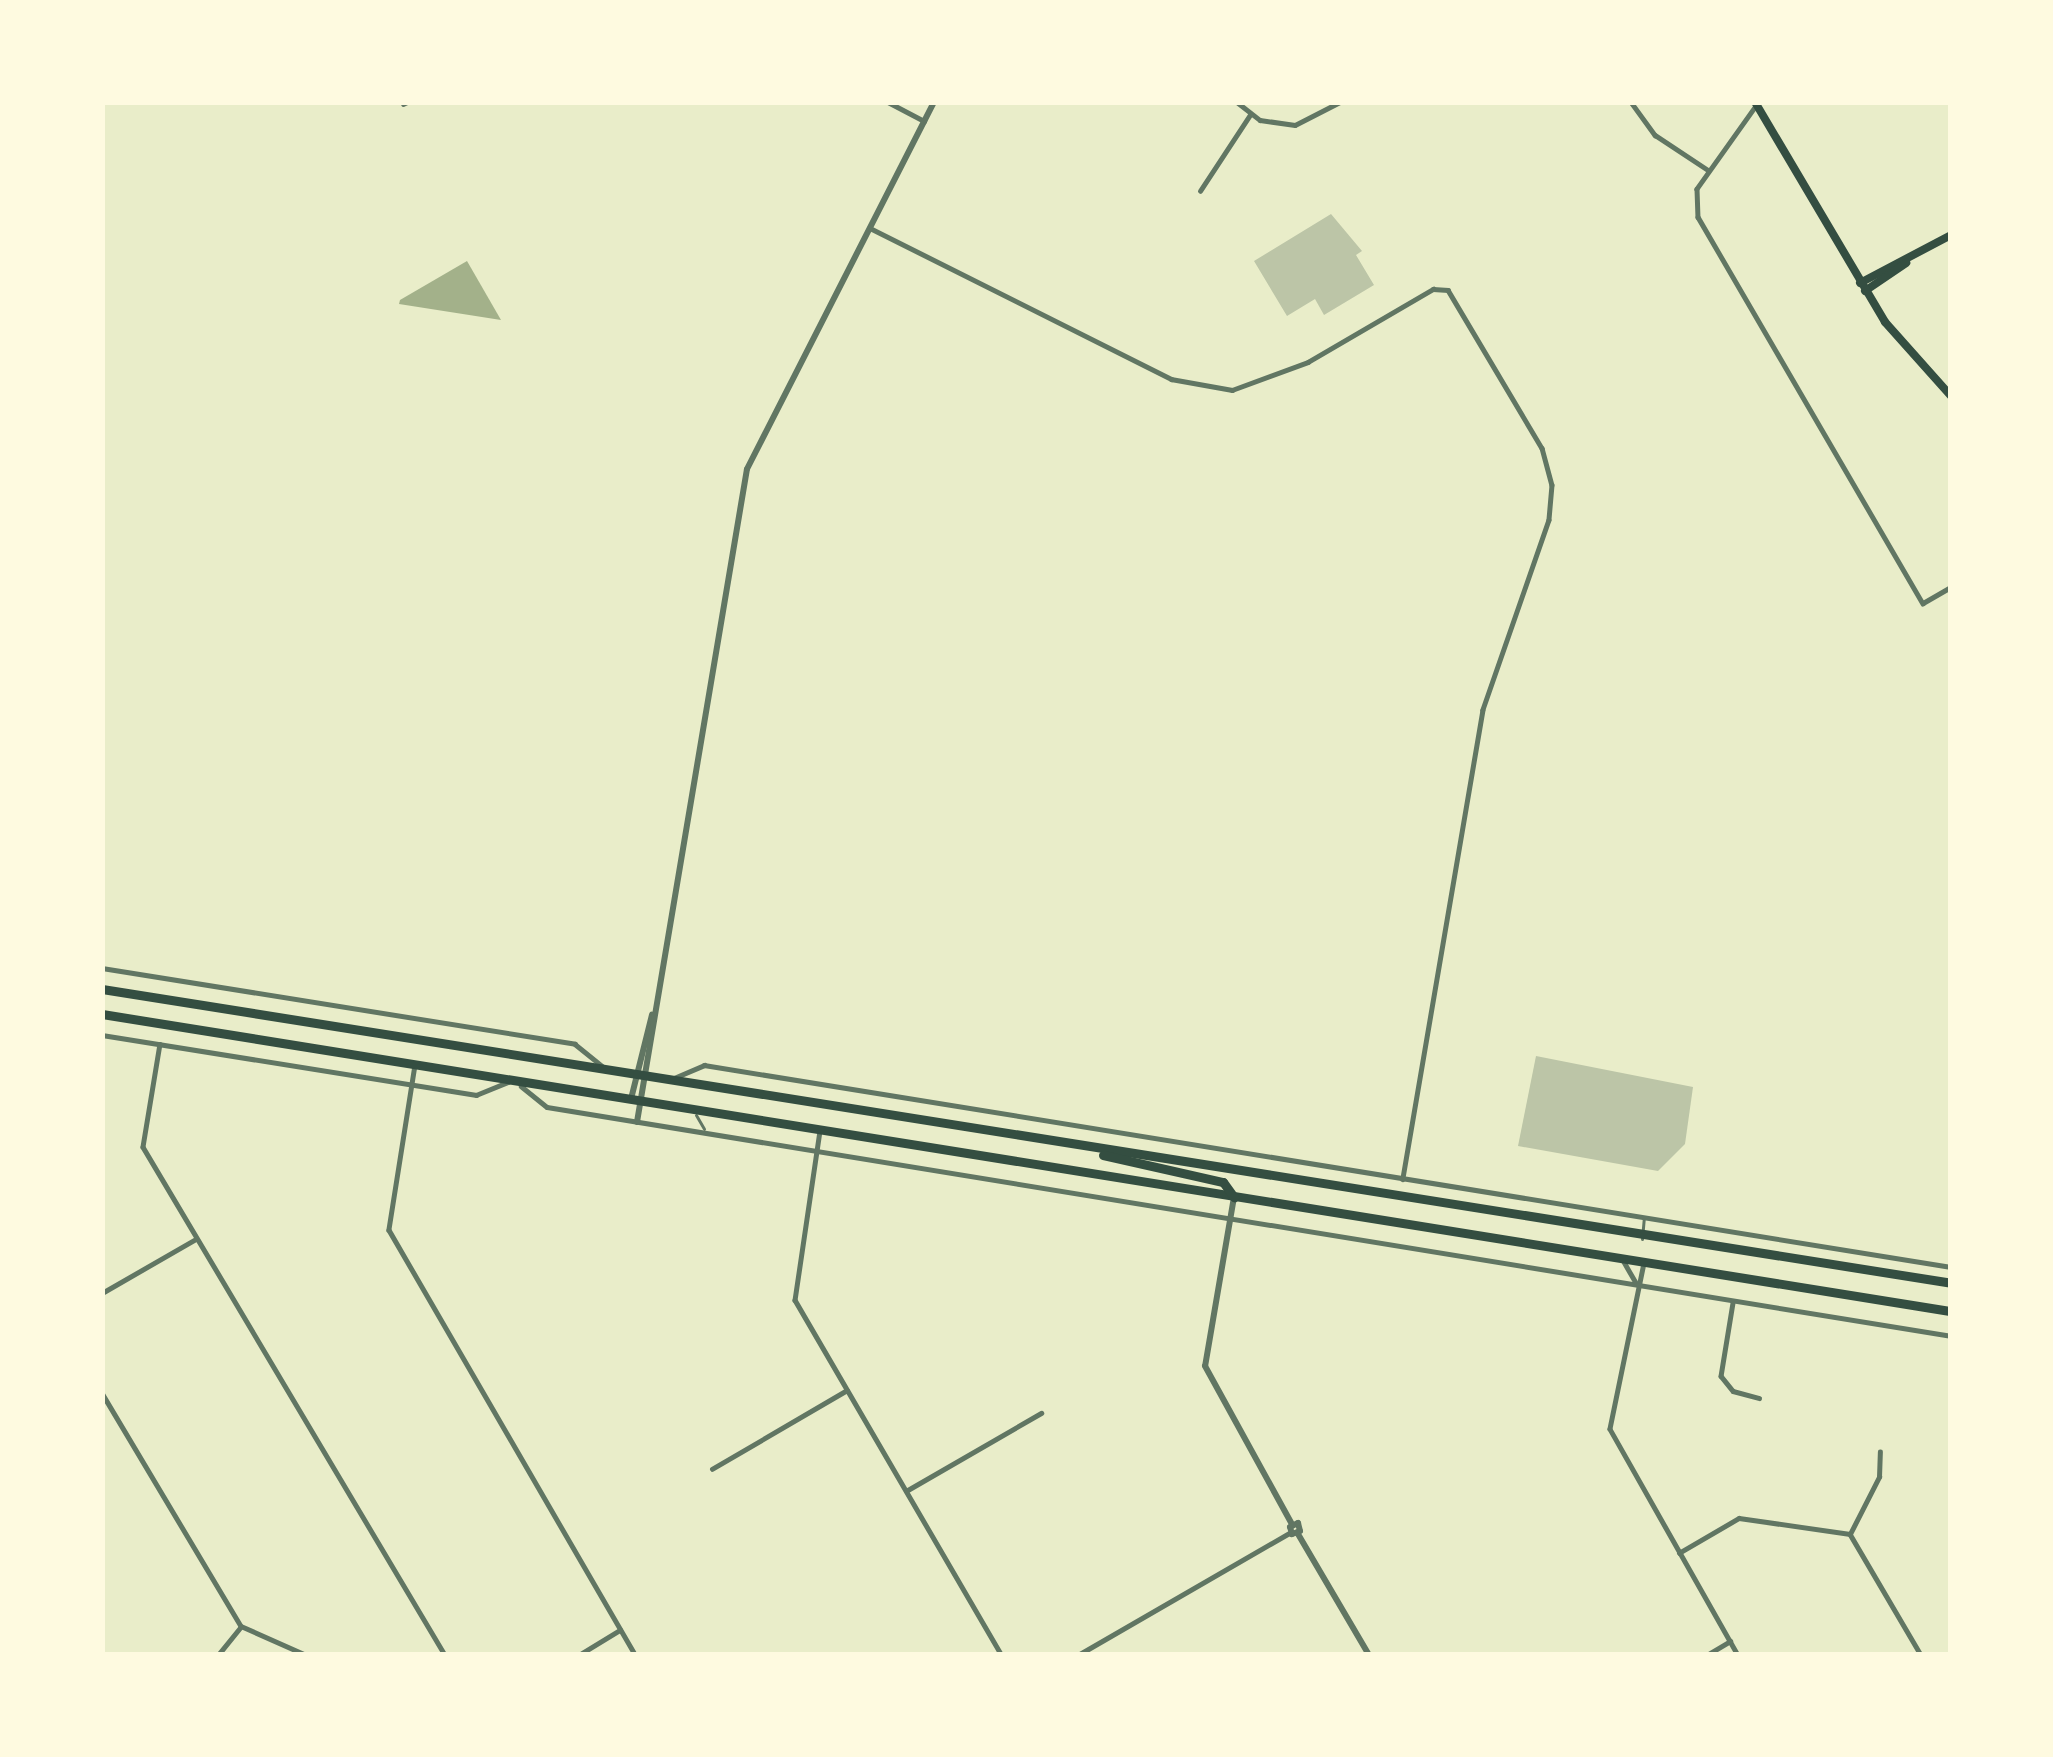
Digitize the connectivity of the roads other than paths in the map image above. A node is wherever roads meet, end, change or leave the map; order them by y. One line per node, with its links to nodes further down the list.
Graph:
1 (888, 102): 8 (street)
2 (934, 102): 8 (street)
3 (1238, 102): 7 (street)
4 (1340, 102): 7 (street)
5 (1631, 102): 9 (street)
6 (1756, 104): 9 (street); 13 (main road)
7 (1250, 115): 10 (street)
8 (925, 121): 11 (street)
9 (1708, 170): 15 (street)
10 (1201, 191)
11 (871, 228): 18 (street); 42 (street)
12 (1951, 235): 13 (main road)
13 (1863, 287): 14 (main road)
14 (1951, 396)
15 (1951, 587)
16 (102, 968): 26 (street)
17 (102, 989): 21 (highway)
18 (656, 1001): 27 (street); 29 (street)
19 (102, 1014): 24 (highway)
20 (102, 1035): 22 (street)
21 (420, 1042): 23 (highway); 24 (highway)
22 (160, 1044): 31 (street); 47 (street)
23 (452, 1046): 25 (highway); 26 (highway)
24 (416, 1065): 25 (highway); 31 (street)
25 (448, 1069): 28 (highway)
26 (607, 1072): 27 (highway)
27 (634, 1078): 29 (highway); 32 (street)
28 (515, 1080): 31 (street); 32 (highway); 36 (street)
29 (648, 1080): 30 (highway); 33 (street)
30 (670, 1082): 34 (street); 37 (highway)
31 (412, 1087): 69 (street)
32 (631, 1099): 33 (highway)
33 (644, 1100): 35 (highway); 36 (street)
34 (934, 1102): 37 (lane); 42 (street)
35 (692, 1108): 38 (lane); 39 (highway)
36 (637, 1121): 38 (street)
37 (930, 1124): 40 (highway)
38 (704, 1129): 41 (street)
39 (820, 1130): 41 (street); 43 (highway)
40 (1087, 1149): 44 (highway); 48 (highway)
41 (817, 1152): 45 (street); 58 (street)
42 (1403, 1179): 46 (street)
43 (1210, 1193): 44 (highway); 45 (street)
44 (1234, 1197): 45 (street); 49 (highway)
45 (1227, 1216): 52 (street); 65 (street)
46 (1644, 1218): 48 (lane); 51 (street)
47 (197, 1238): 54 (street); 73 (street)
48 (1642, 1239): 50 (highway); 53 (highway)
49 (1622, 1260): 50 (highway); 52 (street)
50 (1643, 1263): 52 (street); 56 (highway)
51 (1951, 1267)
52 (1636, 1282): 55 (street); 67 (street)
53 (1951, 1283)
54 (102, 1293)
55 (1733, 1304): 57 (street); 60 (street)
56 (1951, 1311)
57 (1951, 1336)
58 (847, 1390): 63 (street); 64 (street)
59 (102, 1393): 68 (street)
60 (1759, 1398)
61 (1041, 1413): 64 (street)
62 (1880, 1452): 66 (street)
63 (712, 1469)
64 (906, 1491): 76 (street)
65 (1294, 1530): 77 (street); 78 (street)
66 (1850, 1534): 67 (street); 81 (street)
67 (1679, 1553): 70 (street)
68 (241, 1626): 71 (street); 72 (street)
69 (620, 1630): 74 (street); 75 (street)
70 (1730, 1641): 79 (street); 80 (street)
71 (218, 1655)
72 (306, 1655)
73 (445, 1655)
74 (579, 1655)
75 (635, 1655)
76 (1002, 1655)
77 (1078, 1655)
78 (1369, 1655)
79 (1707, 1655)
80 (1738, 1655)
81 (1922, 1655)

